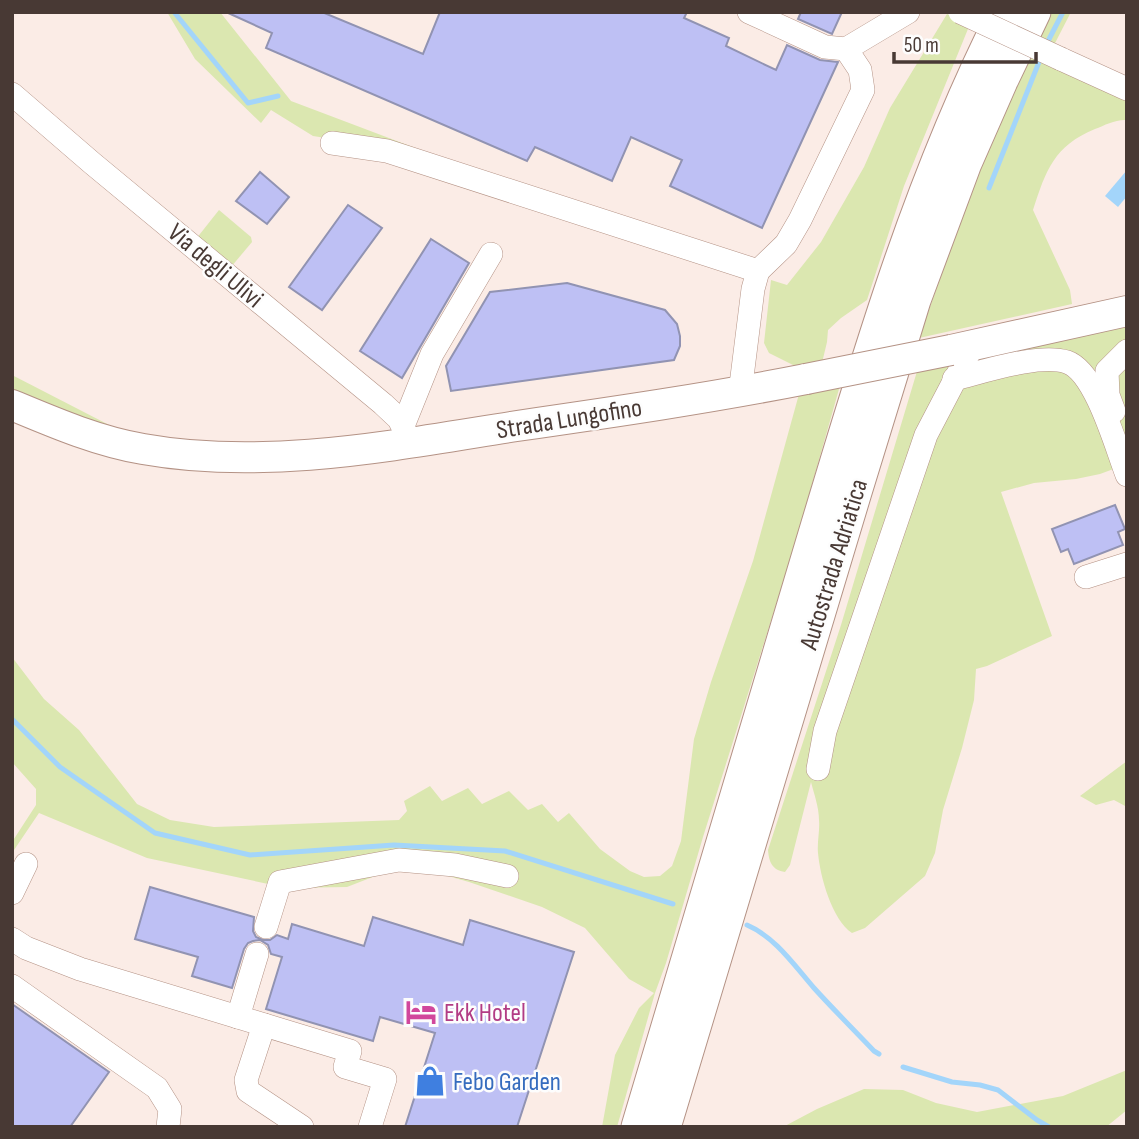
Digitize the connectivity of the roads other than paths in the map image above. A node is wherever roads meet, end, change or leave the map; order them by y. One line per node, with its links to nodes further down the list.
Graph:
1 (750, 12): 6 (street)
2 (908, 12): 6 (street)
3 (960, 12): 7 (street, bridge)
4 (1005, 12): 23 (highway, Autostrada Adriatica)
5 (1034, 12): 23 (highway, Autostrada Adriatica)
6 (846, 49): 11 (street)
7 (1127, 89)
8 (12, 94): 17 (street, Via degli Ulivi)
9 (332, 144): 11 (street)
10 (491, 254): 17 (street)
11 (758, 271): 15 (street)
12 (1127, 311): 14 (main road, Strada Lungofino)
13 (1127, 351): 18 (street)
14 (959, 358): 15 (main road, Strada Lungofino, bridge); 19 (street); 22 (street)
15 (740, 393): 17 (main road, Strada Lungofino)
16 (12, 405): 17 (main road, Strada Lungofino)
17 (406, 434)
18 (1127, 443)
19 (1127, 475)
20 (1127, 564): 21 (street)
21 (1086, 577)
22 (818, 769)
23 (737, 841): 31 (highway, Autostrada Adriatica)
24 (26, 863): 26 (street)
25 (507, 876): 27 (street)
26 (12, 893)
27 (266, 927)
28 (12, 939): 32 (street)
29 (257, 954): 32 (street)
30 (12, 986): 34 (street)
31 (688, 1003): 37 (highway, Autostrada Adriatica); 38 (highway, Autostrada Adriatica)
32 (238, 1017): 33 (street)
33 (264, 1025): 35 (street); 36 (street)
34 (168, 1127)
35 (302, 1127)
36 (370, 1127)
37 (638, 1127)
38 (664, 1127)

